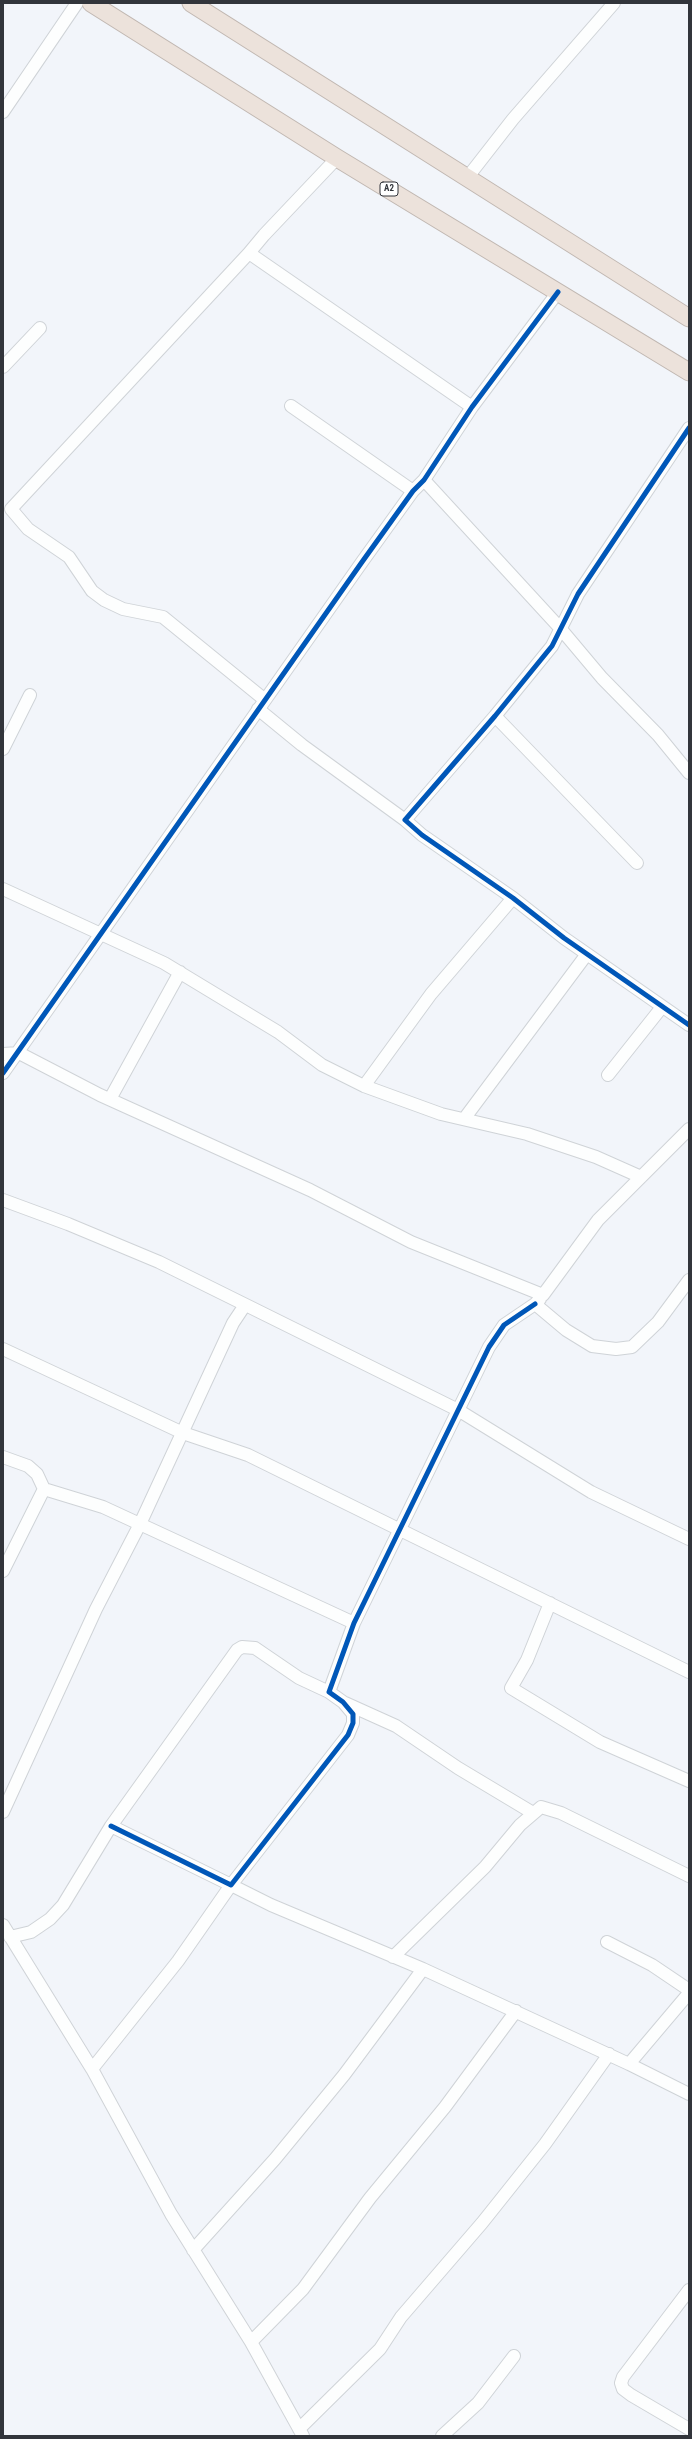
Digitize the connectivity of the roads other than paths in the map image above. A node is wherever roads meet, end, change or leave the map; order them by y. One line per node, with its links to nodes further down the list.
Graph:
1 (77, 3): 5 (street)
2 (91, 3): 6 (highway, A2)
3 (191, 3): 7 (highway)
4 (614, 3): 7 (street)
5 (4, 108)
6 (338, 158): 8 (street); 9 (highway, A2)
7 (467, 178): 10 (highway)
8 (249, 254): 15 (street); 19 (street)
9 (558, 292): 13 (highway, A2); 15 (street)
10 (689, 318)
11 (40, 328): 12 (street)
12 (3, 367)
13 (689, 372)
14 (291, 406): 18 (street)
15 (472, 407): 17 (street)
16 (689, 428): 20 (street)
17 (424, 480): 18 (street); 20 (street)
18 (413, 491): 22 (street)
19 (7, 506): 22 (street)
20 (560, 628): 23 (street); 25 (street)
21 (30, 695): 24 (street)
22 (262, 704): 26 (street); 30 (street)
23 (495, 716): 26 (street); 27 (street)
24 (3, 748)
25 (689, 773)
26 (405, 820): 29 (street)
27 (637, 863)
28 (3, 889): 30 (street)
29 (513, 898): 31 (street); 39 (street)
30 (100, 935): 32 (street); 35 (street)
31 (587, 954): 33 (street); 41 (street)
32 (180, 972): 39 (street); 40 (street)
33 (662, 1007): 34 (street); 38 (street)
34 (689, 1025)
35 (19, 1053): 36 (street); 37 (street); 40 (street)
36 (3, 1054)
37 (3, 1073)
38 (608, 1075)
39 (364, 1086): 41 (street)
40 (110, 1099): 46 (street)
41 (464, 1119): 43 (street)
42 (689, 1129): 43 (street)
43 (641, 1177): 46 (street)
44 (3, 1200): 47 (street)
45 (689, 1280): 46 (street)
46 (539, 1300): 49 (street)
47 (245, 1305): 49 (street); 50 (street)
48 (3, 1349): 50 (street)
49 (458, 1410): 54 (street); 55 (street)
50 (183, 1433): 53 (street); 54 (street)
51 (3, 1457): 52 (street)
52 (44, 1489): 53 (street); 56 (street)
53 (140, 1524): 58 (street); 63 (street)
54 (399, 1529): 57 (street); 58 (street)
55 (689, 1539)
56 (3, 1571)
57 (550, 1603): 59 (street); 62 (street)
58 (354, 1623): 60 (street)
59 (689, 1672)
60 (329, 1692): 61 (street); 65 (street)
61 (343, 1702): 64 (street); 67 (street)
62 (689, 1781)
63 (3, 1812)
64 (533, 1813): 66 (street); 71 (street)
65 (111, 1826): 67 (street); 69 (street)
66 (689, 1876)
67 (231, 1885): 71 (street); 77 (street)
68 (3, 1925): 69 (street)
69 (10, 1937): 77 (street)
70 (607, 1942): 73 (street)
71 (393, 1957): 72 (street)
72 (423, 1969): 74 (street); 79 (street)
73 (689, 1992): 76 (street)
74 (516, 2011): 75 (street); 81 (street)
75 (609, 2054): 76 (street); 84 (street)
76 (629, 2064): 78 (street)
77 (92, 2069): 79 (street)
78 (689, 2094)
79 (193, 2250): 81 (street)
80 (689, 2290): 83 (street)
81 (251, 2342): 84 (street)
82 (514, 2356): 85 (street)
83 (689, 2429)
84 (301, 2433)
85 (442, 2436)

